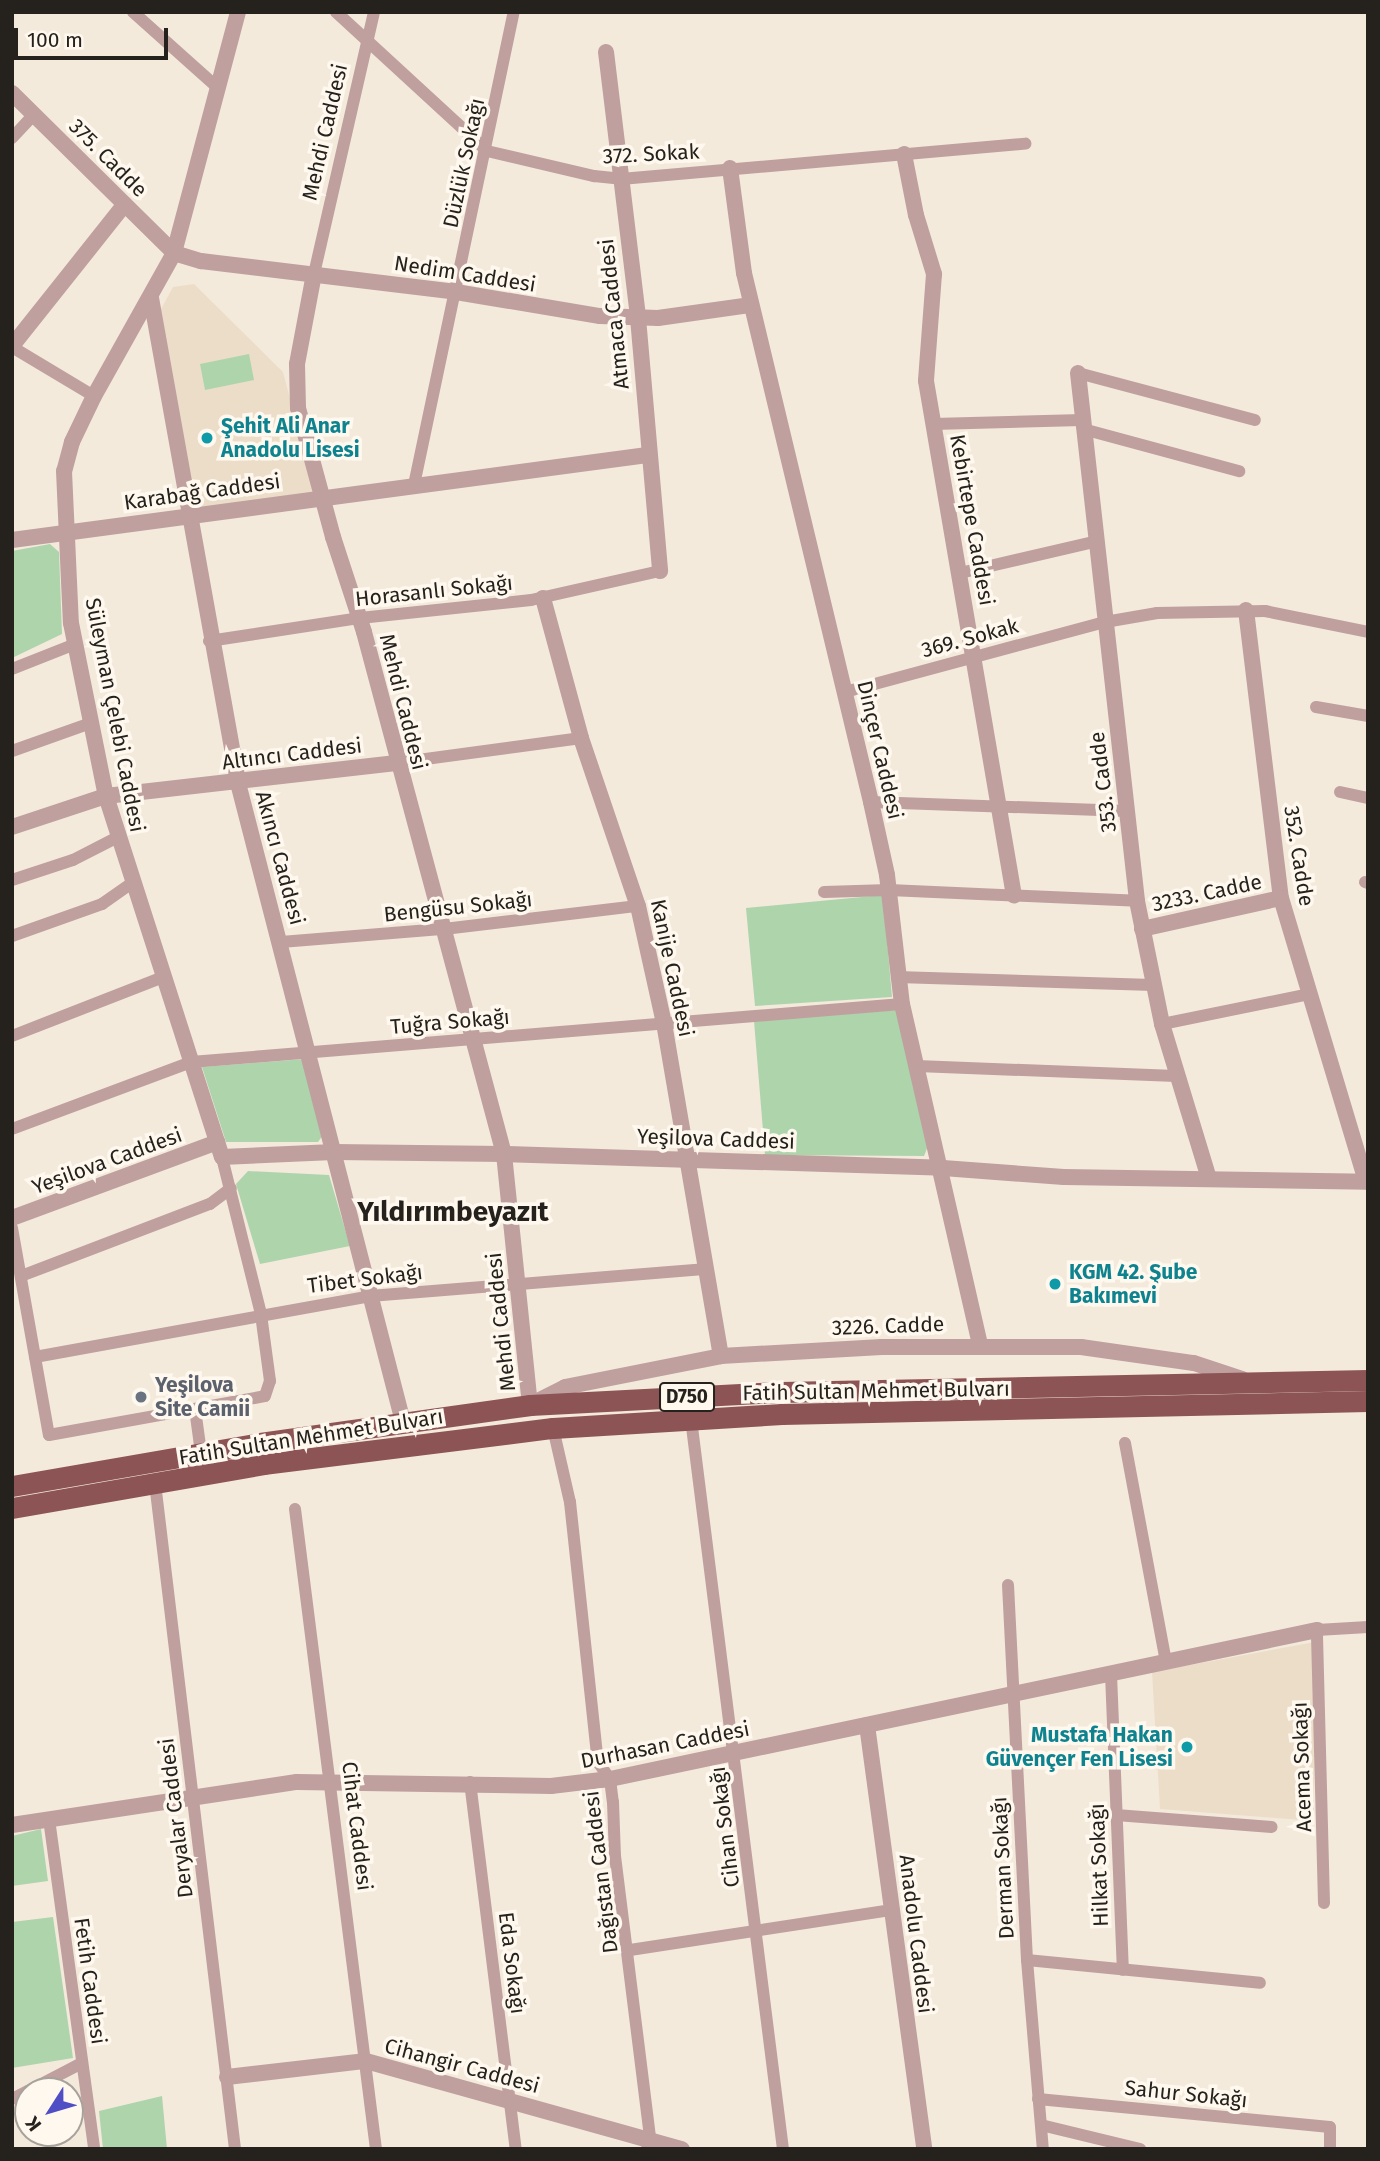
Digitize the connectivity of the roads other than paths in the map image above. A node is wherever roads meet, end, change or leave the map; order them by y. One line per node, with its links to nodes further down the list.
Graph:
1 (133, 12): 8 (street)
2 (238, 12): 8 (street, Süleyman Çelebi Caddesi)
3 (335, 12): 6 (street)
4 (374, 12): 6 (street, Mehdi Caddesi)
5 (514, 12): 13 (street, Düzlük Sokağı)
6 (367, 42): 13 (street); 19 (street, Mehdi Caddesi)
7 (606, 52): 16 (street, Atmaca Caddesi)
8 (218, 88): 18 (street, Süleyman Çelebi Caddesi)
9 (12, 93): 10 (street, 375. Cadde)
10 (34, 114): 11 (street); 17 (street, 375. Cadde)
11 (12, 138)
12 (1025, 144): 14 (street, 372. Sokak)
13 (487, 151): 16 (street, 372. Sokak); 20 (street, Düzlük Sokağı)
14 (904, 154): 15 (street, 372. Sokak); 28 (street, Kebirtepe Caddesi)
15 (730, 169): 16 (street, 372. Sokak); 22 (street, Dinçer Caddesi)
16 (621, 179): 23 (street, Atmaca Caddesi)
17 (125, 204): 18 (street, 375. Cadde); 24 (street)
18 (174, 253): 19 (street, Nedim Caddesi); 21 (street, Süleyman Çelebi Caddesi)
19 (314, 274): 20 (street, Nedim Caddesi); 33 (street, Mehdi Caddesi)
20 (456, 292): 23 (street, Nedim Caddesi); 32 (street, Düzlük Sokağı)
21 (151, 298): 26 (street, Süleyman Çelebi Caddesi); 34 (street, Akıncı Caddesi)
22 (751, 305): 23 (street, Nedim Caddesi); 49 (street, Dinçer Caddesi)
23 (638, 318): 30 (street, Atmaca Caddesi)
24 (12, 346): 26 (street)
25 (1078, 373): 27 (street); 29 (street, 353. Cadde)
26 (94, 396): 35 (street, Süleyman Çelebi Caddesi)
27 (1255, 420)
28 (933, 424): 29 (street); 39 (street, Kebirtepe Caddesi)
29 (1083, 424): 31 (street); 37 (street, 353. Cadde)
30 (648, 455): 32 (street, Karabağ Caddesi); 38 (street, Atmaca Caddesi)
31 (1239, 471)
32 (414, 485): 33 (street, Karabağ Caddesi)
33 (322, 495): 34 (street, Karabağ Caddesi); 42 (street, Mehdi Caddesi)
34 (188, 514): 35 (street, Karabağ Caddesi); 45 (street, Akıncı Caddesi)
35 (65, 532): 36 (street, Karabağ Caddesi); 46 (street, Süleyman Çelebi Caddesi)
36 (12, 540)
37 (1097, 541): 39 (street); 43 (street, 353. Cadde)
38 (660, 571): 40 (street, Horasanlı Sokağı)
39 (960, 573): 47 (street, Kebirtepe Caddesi)
40 (543, 598): 42 (street, Horasanlı Sokağı); 53 (street, Kanije Caddesi)
41 (1246, 610): 43 (street, 369. Sokak); 44 (street, 369. Sokak); 70 (street, 352. Cadde)
42 (360, 618): 45 (street, Horasanlı Sokağı); 55 (street, Mehdi Caddesi)
43 (1105, 622): 47 (street, 369. Sokak); 62 (street, 353. Cadde)
44 (1368, 632)
45 (209, 641): 56 (street, Akıncı Caddesi)
46 (75, 644): 48 (street); 52 (street, Süleyman Çelebi Caddesi)
47 (976, 657): 49 (street, 369. Sokak); 61 (street, Kebirtepe Caddesi)
48 (12, 668)
49 (845, 692): 60 (street, Dinçer Caddesi)
50 (1316, 706): 51 (street)
51 (1368, 716)
52 (91, 723): 54 (street); 58 (street, Süleyman Çelebi Caddesi)
53 (582, 738): 55 (street, Altıncı Caddesi); 72 (street, Kanije Caddesi)
54 (12, 751)
55 (396, 763): 56 (street, Altıncı Caddesi); 73 (street, Mehdi Caddesi)
56 (238, 783): 58 (street, Altıncı Caddesi); 76 (street, Akıncı Caddesi)
57 (1340, 792): 59 (street)
58 (106, 796): 63 (street, Altıncı Caddesi); 64 (street, Süleyman Çelebi Caddesi)
59 (1368, 798)
60 (871, 802): 61 (street); 67 (street, Dinçer Caddesi)
61 (1001, 807): 62 (street); 69 (street, Kebirtepe Caddesi)
62 (1127, 811): 71 (street, 353. Cadde)
63 (12, 827)
64 (116, 838): 65 (street); 66 (street, Süleyman Çelebi Caddesi)
65 (12, 880)
66 (131, 884): 75 (street); 78 (street, Süleyman Çelebi Caddesi)
67 (889, 890): 68 (street); 69 (street); 77 (street, Dinçer Caddesi)
68 (824, 892)
69 (1014, 896): 71 (street)
70 (1280, 898): 74 (street, 3233. Cadde); 80 (street, 352. Cadde)
71 (1137, 901): 74 (street, 353. Cadde)
72 (638, 906): 73 (street, Bengüsu Sokağı); 82 (street, Kanije Caddesi)
73 (444, 929): 76 (street, Bengüsu Sokağı); 85 (street, Mehdi Caddesi)
74 (1142, 929): 79 (street, 353. Cadde)
75 (12, 936)
76 (281, 942): 86 (street, Akıncı Caddesi)
77 (897, 976): 79 (street); 81 (street, Dinçer Caddesi)
78 (163, 977): 84 (street); 87 (street, Süleyman Çelebi Caddesi)
79 (1153, 985): 83 (street, 353. Cadde)
80 (1310, 994): 83 (street); 97 (street, 352. Cadde)
81 (902, 1004): 82 (street, Tuğra Sokağı); 88 (street, Dinçer Caddesi)
82 (664, 1023): 85 (street, Tuğra Sokağı); 94 (street, Kanije Caddesi)
83 (1162, 1024): 89 (street, 353. Cadde)
84 (12, 1036)
85 (473, 1040): 86 (street, Tuğra Sokağı); 93 (street, Mehdi Caddesi)
86 (310, 1053): 87 (street, Tuğra Sokağı); 92 (street, Akıncı Caddesi)
87 (191, 1062): 90 (street, Tuğra Sokağı); 91 (street, Süleyman Çelebi Caddesi)
88 (917, 1066): 89 (street); 95 (street, Dinçer Caddesi)
89 (1177, 1076): 96 (street, 353. Cadde)
90 (12, 1129)
91 (220, 1150): 92 (street, Yeşilova Caddesi); 98 (street, Süleyman Çelebi Caddesi); 99 (street, Yeşilova Caddesi)
92 (334, 1152): 93 (street, Yeşilova Caddesi); 104 (street, Akıncı Caddesi)
93 (504, 1154): 94 (street, Yeşilova Caddesi); 103 (street, Mehdi Caddesi)
94 (686, 1158): 95 (street, Yeşilova Caddesi); 101 (street, Kanije Caddesi)
95 (943, 1168): 96 (street, Yeşilova Caddesi); 106 (street, Dinçer Caddesi)
96 (1209, 1179): 97 (street, Yeşilova Caddesi)
97 (1367, 1182)
98 (231, 1188): 102 (street); 105 (street, Süleyman Çelebi Caddesi)
99 (12, 1218)
100 (12, 1228): 102 (street)
101 (704, 1269): 103 (street, Tibet Sokağı); 107 (street, Kanije Caddesi)
102 (21, 1276): 108 (street)
103 (519, 1282): 104 (street, Tibet Sokağı); 112 (street, Mehdi Caddesi)
104 (370, 1296): 105 (street, Tibet Sokağı); 115 (street, Akıncı Caddesi)
105 (261, 1314): 108 (street, Tibet Sokağı); 113 (street, Süleyman Çelebi Caddesi)
106 (981, 1344): 107 (street, 3226. Cadde); 110 (street, 3226. Cadde)
107 (721, 1356): 112 (street, 3226. Cadde)
108 (35, 1357): 113 (street)
109 (1368, 1380): 110 (highway, Fatih Sultan Mehmet Bulvarı / D750)
110 (1251, 1382): 112 (highway, Fatih Sultan Mehmet Bulvarı / D750)
111 (1368, 1401): 114 (highway, Fatih Sultan Mehmet Bulvarı / D750)
112 (530, 1405): 115 (highway, Fatih Sultan Mehmet Bulvarı / D750)
113 (195, 1409): 118 (street)
114 (691, 1419): 116 (highway, Fatih Sultan Mehmet Bulvarı / D750); 130 (street, Cihan Sokağı)
115 (403, 1422): 118 (highway, Fatih Sultan Mehmet Bulvarı / D750)
116 (553, 1429): 119 (highway, Fatih Sultan Mehmet Bulvarı / D750); 131 (street, Dağıstan Caddesi)
117 (1125, 1443): 126 (street)
118 (201, 1453): 120 (highway, Fatih Sultan Mehmet Bulvarı / D750)
119 (155, 1483): 121 (highway, Fatih Sultan Mehmet Bulvarı / D750); 134 (street, Deryalar Caddesi)
120 (12, 1486)
121 (12, 1508)
122 (295, 1509): 132 (street, Cihat Caddesi)
123 (1008, 1585): 128 (street, Derman Sokağı)
124 (1368, 1627): 125 (street)
125 (1317, 1630): 126 (street, Durhasan Caddesi); 139 (street, Acema Sokağı)
126 (1166, 1662): 127 (street, Durhasan Caddesi)
127 (1111, 1674): 128 (street, Durhasan Caddesi); 135 (street, Hilkat Sokağı)
128 (1015, 1694): 129 (street, Durhasan Caddesi); 143 (street, Derman Sokağı)
129 (867, 1725): 130 (street, Durhasan Caddesi); 140 (street, Anadolu Caddesi)
130 (735, 1752): 131 (street, Durhasan Caddesi); 141 (street, Cihan Sokağı)
131 (610, 1779): 133 (street, Durhasan Caddesi); 142 (street, Dağıstan Caddesi)
132 (332, 1781): 133 (street, Durhasan Caddesi); 134 (street, Durhasan Caddesi); 146 (street, Cihat Caddesi)
133 (470, 1783): 151 (street, Eda Sokağı)
134 (194, 1799): 136 (street, Durhasan Caddesi); 149 (street, Deryalar Caddesi)
135 (1116, 1815): 138 (street); 144 (street, Hilkat Sokağı)
136 (49, 1819): 137 (street, Durhasan Caddesi); 147 (street, Fetih Caddesi)
137 (12, 1825)
138 (1272, 1827)
139 (1324, 1903)
140 (892, 1910): 141 (street); 160 (street, Anadolu Caddesi)
141 (756, 1931): 142 (street); 159 (street, Cihan Sokağı)
142 (630, 1950): 153 (street, Dağıstan Caddesi)
143 (1027, 1960): 144 (street); 150 (street, Derman Sokağı)
144 (1123, 1970): 145 (street)
145 (1260, 1983)
146 (366, 2061): 149 (street, Cihangir Caddesi); 151 (street, Cihangir Caddesi); 156 (street, Cihat Caddesi)
147 (82, 2063): 148 (street); 154 (street, Fetih Caddesi)
148 (55, 2077)
149 (227, 2077): 155 (street, Deryalar Caddesi)
150 (1038, 2099): 152 (street, Derman Sokağı); 163 (street, Sahur Sokağı)
151 (510, 2101): 153 (street, Cihangir Caddesi); 157 (street, Eda Sokağı)
152 (1041, 2125): 161 (street, Derman Sokağı); 162 (street)
153 (648, 2144): 158 (street, Cihangir Caddesi)
154 (94, 2149)
155 (235, 2149)
156 (376, 2149)
157 (516, 2149)
158 (682, 2149)
159 (783, 2149)
160 (924, 2149)
161 (1043, 2149)
162 (1140, 2149)
163 (1330, 2149)

